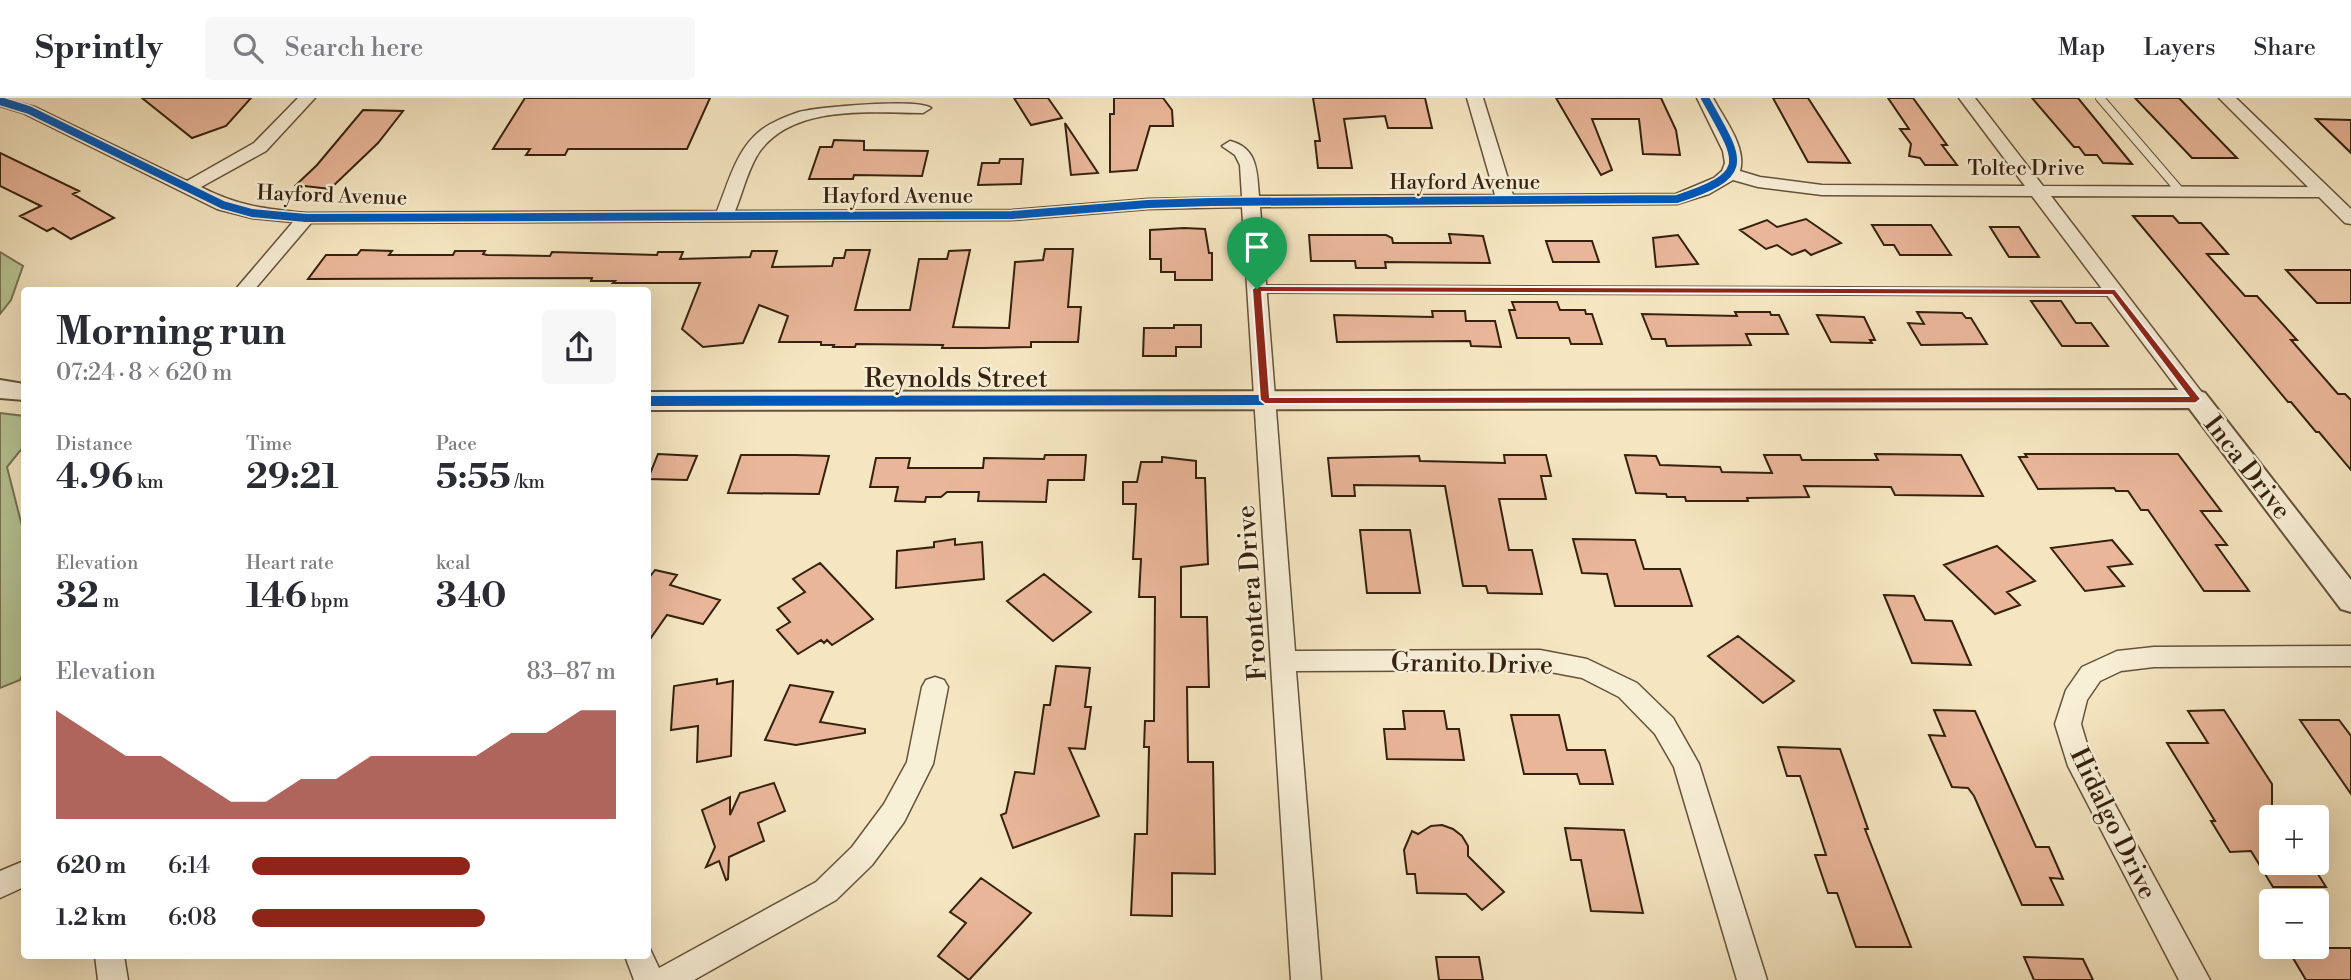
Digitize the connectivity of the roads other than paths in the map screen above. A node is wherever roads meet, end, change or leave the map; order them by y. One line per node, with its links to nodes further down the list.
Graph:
1 (307, 98): 11 (street)
2 (1475, 98): 15 (street)
3 (1705, 98): 10 (street)
4 (1967, 98): 12 (street, Inca Drive)
5 (2099, 98): 13 (lane)
6 (2227, 98): 14 (street)
7 (0, 102): 11 (street, Hayford Avenue)
8 (923, 108): 17 (street)
9 (1230, 146): 16 (street, Frontera Drive)
10 (1731, 174): 12 (street, Toltec Drive); 15 (street, Hayford Avenue)
11 (187, 188): 18 (street, Hayford Avenue)
12 (2038, 191): 13 (street, Toltec Drive); 22 (street, Inca Drive)
13 (2180, 191): 14 (street, Toltec Drive)
14 (2323, 192): 19 (street)
15 (1506, 201): 16 (street, Hayford Avenue)
16 (1251, 202): 17 (street, Hayford Avenue); 21 (street, Frontera Drive)
17 (724, 216): 18 (street, Hayford Avenue)
18 (306, 218): 20 (street)
19 (2351, 219)
20 (247, 287)
21 (1257, 289): 22 (lane); 26 (street, Frontera Drive)
22 (2115, 292): 25 (street, Inca Drive)
23 (0, 389): 24 (street)
24 (21, 392)
25 (2196, 399): 26 (street, Reynolds Street); 28 (street, Inca Drive)
26 (1265, 400): 27 (street, Reynolds Street); 30 (street, Frontera Drive)
27 (651, 401)
28 (2351, 601)
29 (2351, 656): 41 (street, Hidalgo Drive)
30 (1283, 661): 39 (street, Frontera Drive); 40 (street, Granito Drive)
31 (935, 687): 38 (street)
32 (21, 875): 33 (street)
33 (0, 885)
34 (110, 959): 36 (street)
35 (640, 959): 37 (street)
36 (113, 980)
37 (649, 980)
38 (664, 980)
39 (1306, 980)
40 (1752, 980)
41 (2195, 980)

